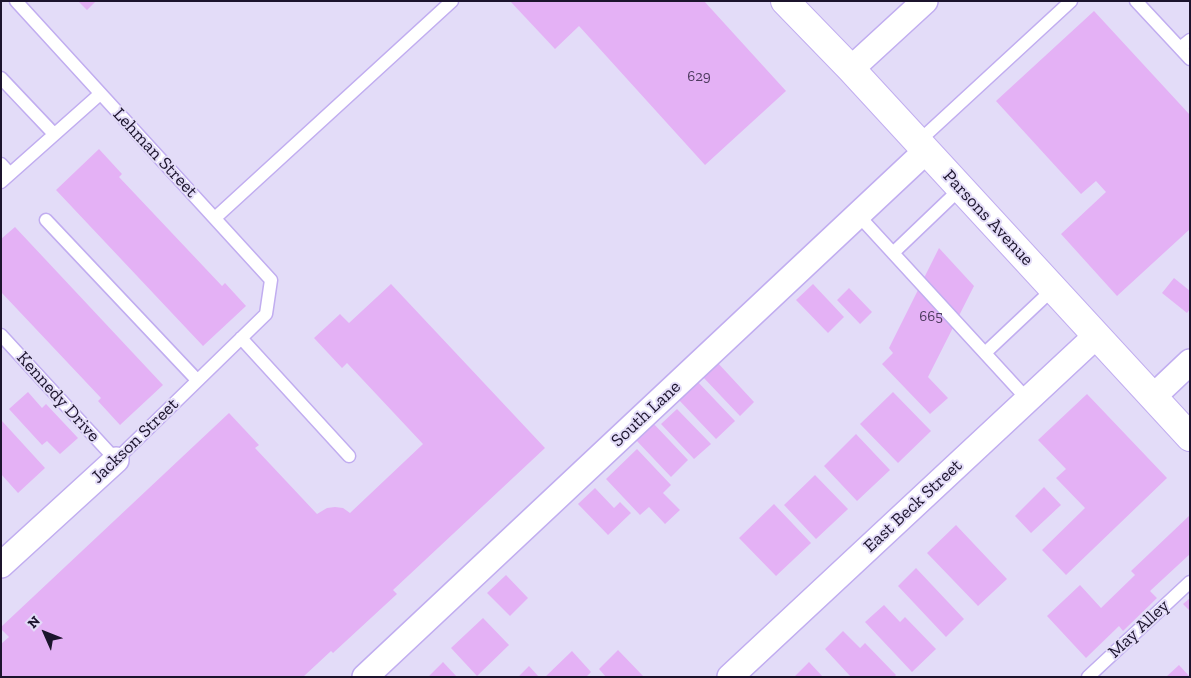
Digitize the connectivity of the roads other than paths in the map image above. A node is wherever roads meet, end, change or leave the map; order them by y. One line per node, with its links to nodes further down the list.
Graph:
1 (16, 1): 12 (lane, Lehman Street)
2 (452, 1): 19 (lane)
3 (785, 1): 10 (main road, Parsons Avenue)
4 (925, 1): 10 (street)
5 (1071, 1): 14 (lane)
6 (1136, 1): 8 (lane)
7 (1190, 40): 8 (lane)
8 (1180, 48): 9 (lane)
9 (1190, 59)
10 (851, 69): 14 (main road, Parsons Avenue)
11 (1, 78): 13 (lane)
12 (100, 94): 13 (lane); 19 (lane, Lehman Street)
13 (54, 134): 16 (lane)
14 (922, 146): 17 (main road, Parsons Avenue); 18 (street, South Lane)
15 (1, 164): 16 (lane)
16 (6, 178)
17 (961, 188): 21 (lane); 22 (main road, Parsons Avenue)
18 (859, 216): 21 (lane); 37 (street, South Lane)
19 (215, 218): 23 (lane, Lehman Street)
20 (46, 220): 29 (lane)
21 (893, 253): 27 (lane)
22 (1053, 289): 25 (main road, Parsons Avenue); 27 (lane)
23 (266, 314): 26 (lane, Jackson Street)
24 (1, 335): 34 (lane, Kennedy Drive)
25 (1096, 336): 30 (main road, Parsons Avenue); 31 (street, East Beck Street)
26 (241, 338): 29 (lane, Jackson Street); 33 (lane)
27 (985, 353): 31 (lane)
28 (1190, 362): 30 (street)
29 (197, 380): 34 (lane, Jackson Street)
30 (1153, 397): 32 (main road, Parsons Avenue)
31 (1027, 399): 38 (street, East Beck Street)
32 (1190, 437)
33 (349, 456)
34 (116, 460): 35 (street, Jackson Street)
35 (1, 565)
36 (1190, 582): 39 (lane, May Alley)
37 (364, 677)
38 (730, 677)
39 (1088, 677)

